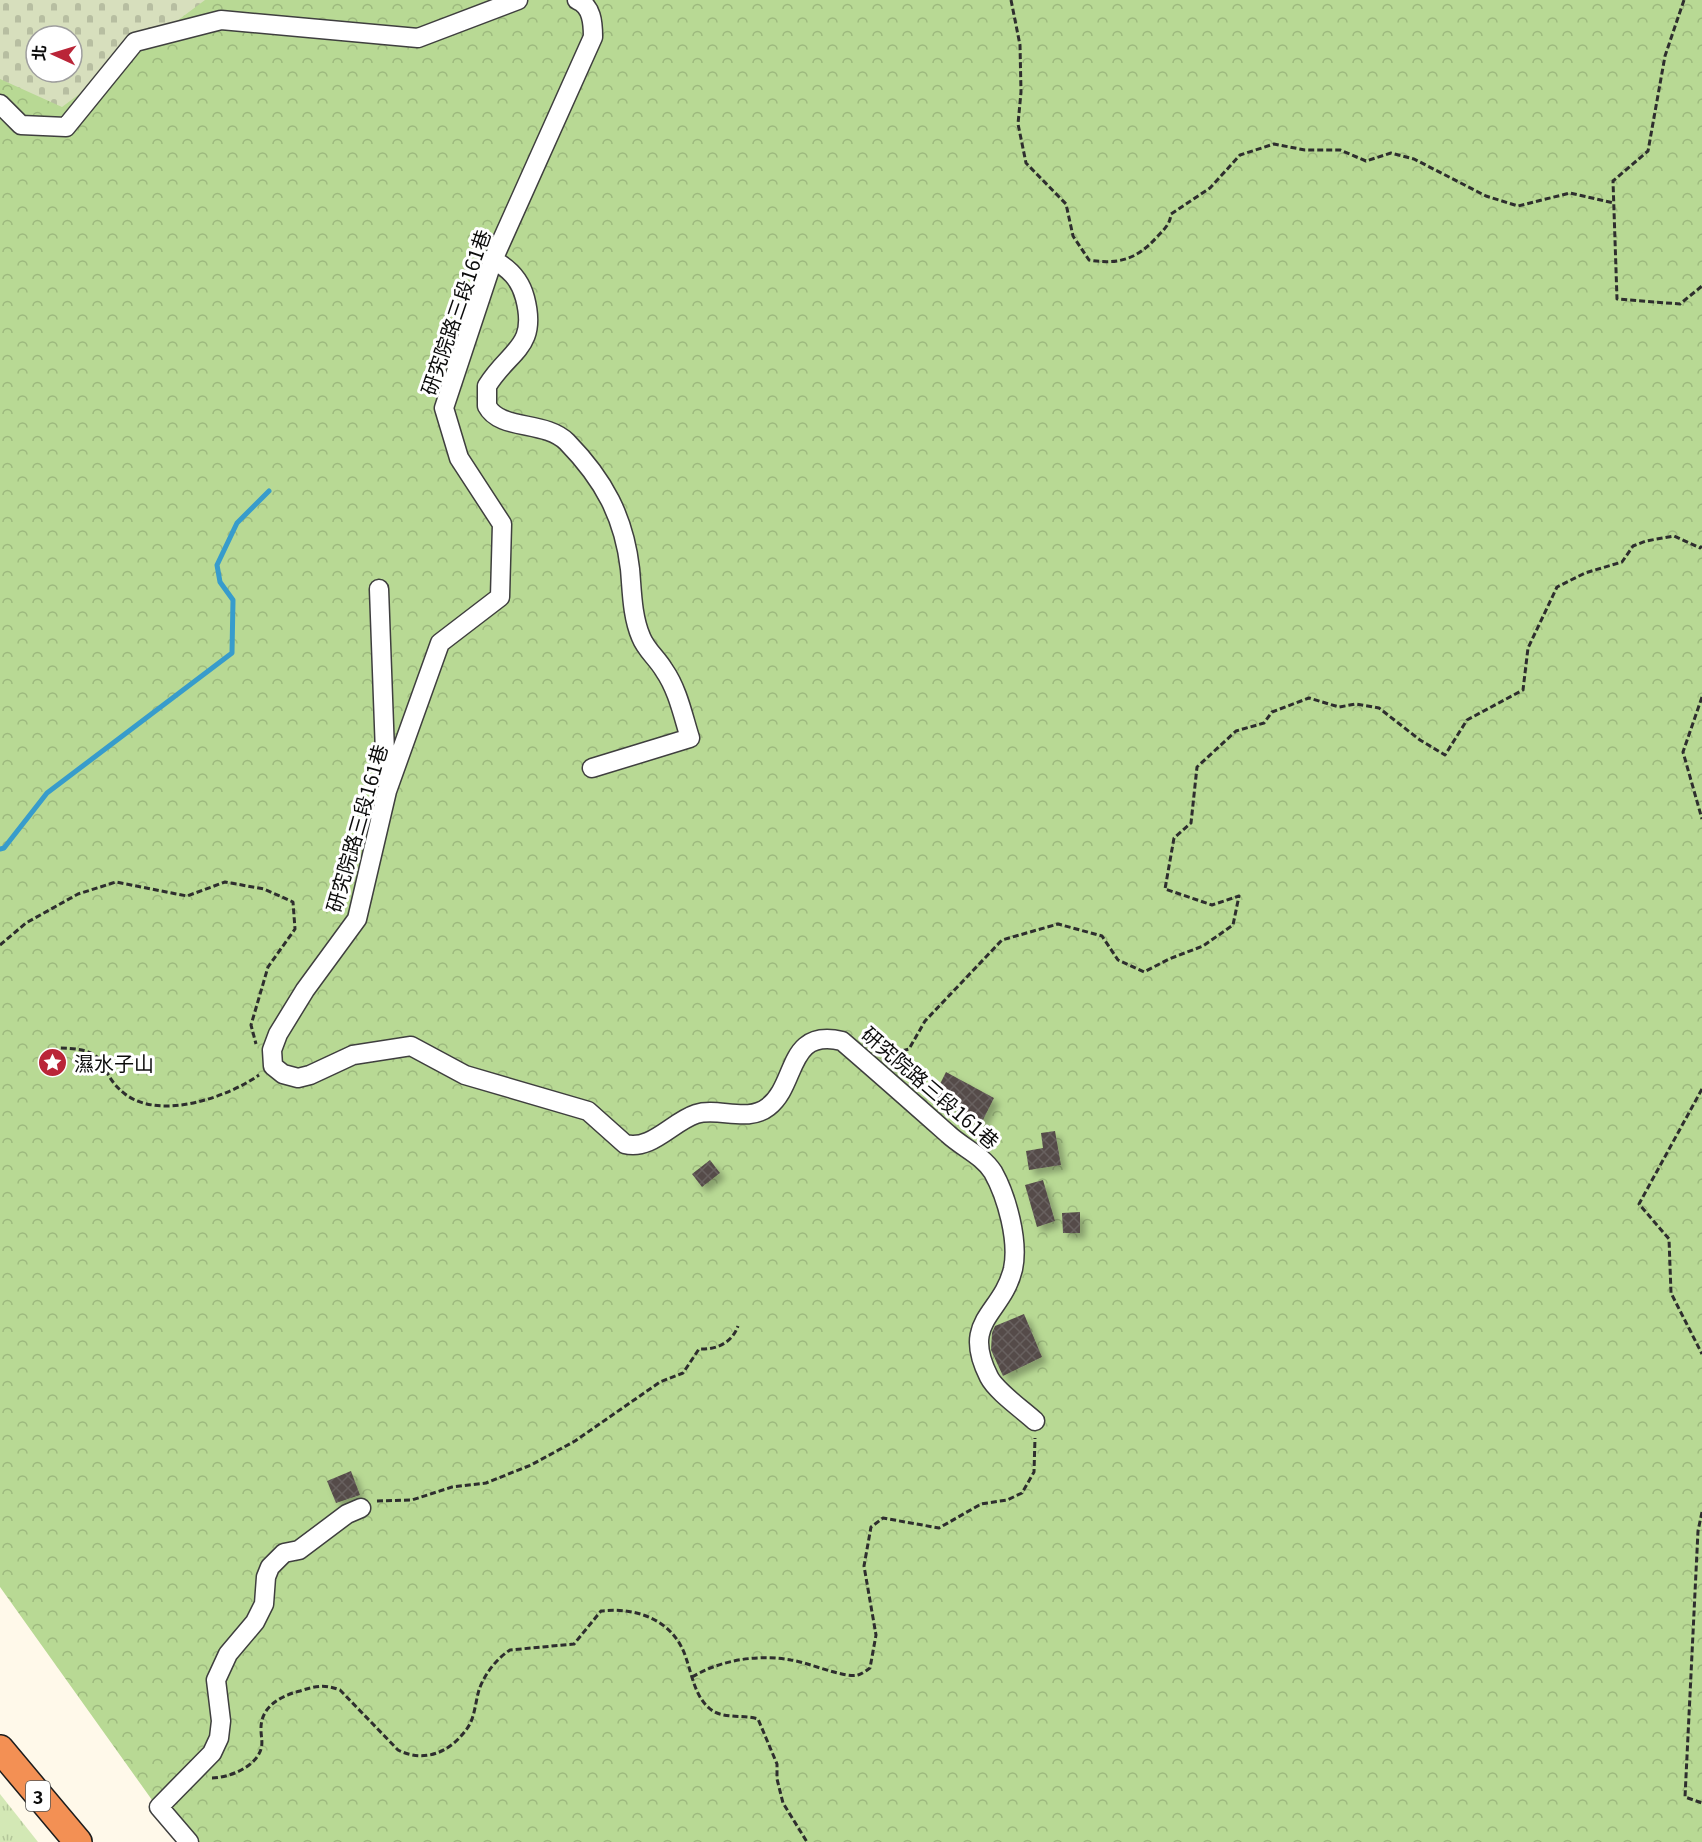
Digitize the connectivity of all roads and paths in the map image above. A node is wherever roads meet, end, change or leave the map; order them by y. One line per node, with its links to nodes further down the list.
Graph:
1 (518, 0): 5 (lane)
2 (577, 0): 7 (lane, 研究院路三段161巷)
3 (1011, 0): 6 (path)
4 (1684, 0): 6 (path)
5 (0, 104)
6 (1614, 203): 8 (path)
7 (493, 260): 12 (lane); 13 (lane, 研究院路三段161巷)
8 (1702, 286)
9 (1702, 546): 16 (path)
10 (379, 589): 13 (lane)
11 (1702, 697): 14 (path)
12 (592, 768)
13 (387, 791): 17 (lane, 研究院路三段161巷)
14 (1702, 819)
15 (0, 945): 17 (path)
16 (876, 1054)
17 (272, 1058): 18 (path); 22 (lane, 研究院路三段161巷)
18 (56, 1064)
19 (1702, 1089): 21 (path)
20 (738, 1326): 23 (path)
21 (1702, 1354)
22 (1035, 1421): 25 (path)
23 (362, 1508): 27 (lane)
24 (1702, 1512): 28 (path)
25 (692, 1677): 27 (path); 31 (path)
26 (0, 1749): 29 (highway, 3)
27 (186, 1780): 30 (lane)
28 (1702, 1803)
29 (78, 1842)
30 (189, 1842)
31 (807, 1842)

